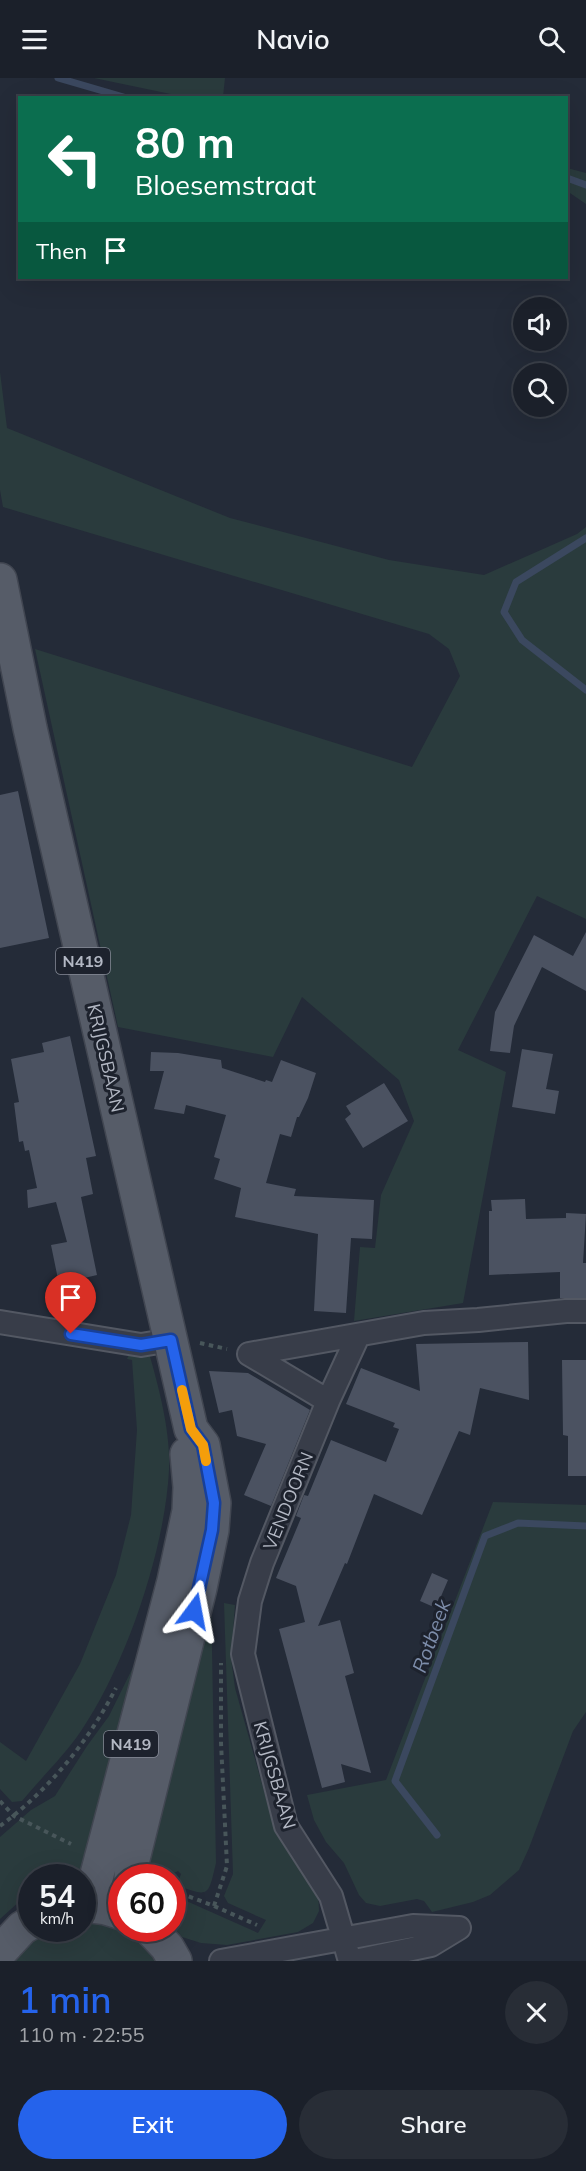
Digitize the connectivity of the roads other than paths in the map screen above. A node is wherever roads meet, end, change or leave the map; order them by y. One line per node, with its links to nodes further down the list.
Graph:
1 (0, 580): 5 (main road, KRIJGSBAAN / N419)
2 (586, 1311): 4 (street)
3 (0, 1322): 5 (street)
4 (358, 1336): 6 (street, VENDOORN); 6 (street)
5 (171, 1340): 7 (main road, KRIJGSBAAN / N419)
6 (328, 1401): 8 (street, VENDOORN)
7 (191, 1429): 9 (main road, KRIJGSBAAN / N419); 10 (main road, KRIJGSBAAN / N419)
8 (250, 1601): 13 (street, KRIJGSBAAN)
9 (132, 1864)
10 (96, 1878)
11 (18, 1932): 14 (main road)
12 (162, 1942): 15 (main road)
13 (347, 1950): 16 (street); 17 (street)
14 (0, 1952)
15 (175, 1961)
16 (221, 1961)
17 (355, 1961)

